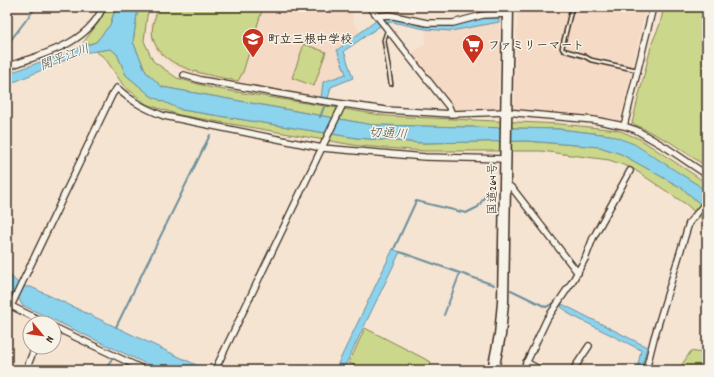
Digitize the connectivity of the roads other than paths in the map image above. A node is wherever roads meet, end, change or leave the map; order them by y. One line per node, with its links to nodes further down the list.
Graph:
1 (103, 7): 8 (street)
2 (370, 7): 6 (street)
3 (572, 7): 9 (lane)
4 (653, 7): 9 (street)
5 (508, 10): 6 (street); 14 (highway, 国道264号)
6 (379, 17): 7 (street)
7 (388, 28): 11 (lane); 13 (street)
8 (7, 67)
9 (637, 70): 15 (street)
10 (184, 75): 12 (street)
11 (391, 84)
12 (343, 106): 13 (street); 16 (street)
13 (452, 114): 14 (street)
14 (506, 114): 15 (street); 17 (highway, 国道264号)
15 (624, 126): 19 (street)
16 (323, 147): 17 (street); 23 (street); 31 (street)
17 (506, 159): 20 (highway, 国道264号)
18 (630, 172): 22 (street)
19 (707, 175)
20 (506, 183): 22 (street); 34 (highway, 国道264号)
21 (707, 201): 38 (street)
22 (578, 273): 28 (street)
23 (9, 305): 24 (street)
24 (29, 315)
25 (62, 331): 30 (street)
26 (588, 346): 37 (street)
27 (32, 355): 29 (street)
28 (526, 362): 35 (street); 36 (street)
29 (26, 370)
30 (145, 370)
31 (215, 370)
32 (348, 370): 33 (street)
33 (356, 370)
34 (493, 370)
35 (523, 370)
36 (540, 370)
37 (573, 370)
38 (646, 370)

